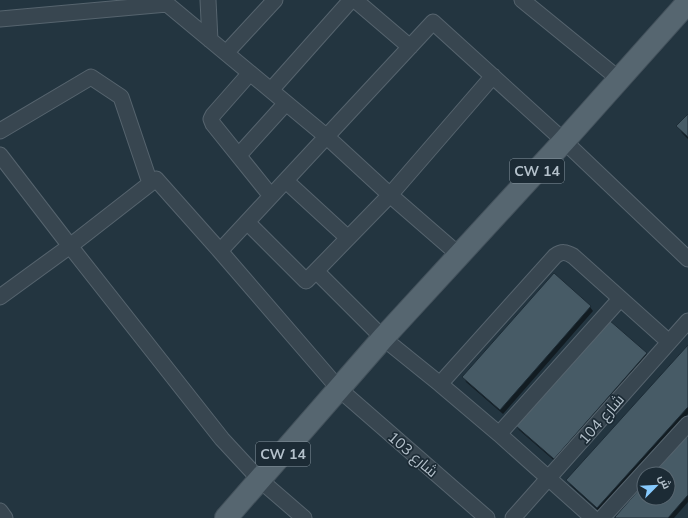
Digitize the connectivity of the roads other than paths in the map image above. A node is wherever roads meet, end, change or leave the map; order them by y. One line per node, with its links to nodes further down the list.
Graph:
1 (208, 0): 9 (street)
2 (275, 0): 11 (street)
3 (351, 0): 15 (street)
4 (355, 0): 10 (street)
5 (522, 0): 14 (street)
6 (167, 2): 8 (street); 9 (street)
7 (688, 2): 14 (main road, CW 14)
8 (0, 19)
9 (210, 40): 11 (street)
10 (410, 47): 13 (street); 18 (street)
11 (226, 53): 12 (street)
12 (250, 72): 15 (street); 21 (street)
13 (493, 76): 19 (street); 24 (street)
14 (619, 79): 19 (main road, CW 14)
15 (271, 90): 16 (street)
16 (286, 103): 18 (street); 21 (street)
17 (0, 131): 23 (street)
18 (327, 137): 22 (street); 24 (street)
19 (564, 141): 30 (main road, CW 14); 31 (street)
20 (0, 155): 28 (street)
21 (239, 155): 25 (street)
22 (286, 181): 25 (street); 27 (street)
23 (150, 183): 28 (street); 29 (street, شارع 103)
24 (390, 195): 27 (street); 30 (street)
25 (272, 196): 26 (street)
26 (247, 222): 29 (street); 32 (street)
27 (348, 238): 32 (street)
28 (70, 246): 33 (street); 43 (street)
29 (220, 250): 39 (street, شارع 103)
30 (459, 255): 36 (main road, CW 14)
31 (688, 259)
32 (316, 271): 36 (street)
33 (0, 297)
34 (620, 299): 37 (street); 38 (street); 41 (street)
35 (688, 320): 37 (street, شارع 104)
36 (383, 338): 38 (street); 39 (main road, CW 14)
37 (669, 342): 42 (street, شارع 104)
38 (440, 384): 41 (street)
39 (339, 389): 43 (main road, CW 14); 48 (street, شارع 103)
40 (688, 424): 51 (street)
41 (499, 434): 42 (street)
42 (549, 478): 49 (street, شارع 104); 50 (street)
43 (260, 480): 46 (main road, CW 14); 47 (street)
44 (0, 511): 45 (street)
45 (5, 518)
46 (226, 518)
47 (304, 518)
48 (487, 518)
49 (513, 518)
50 (593, 518)
51 (602, 518)

